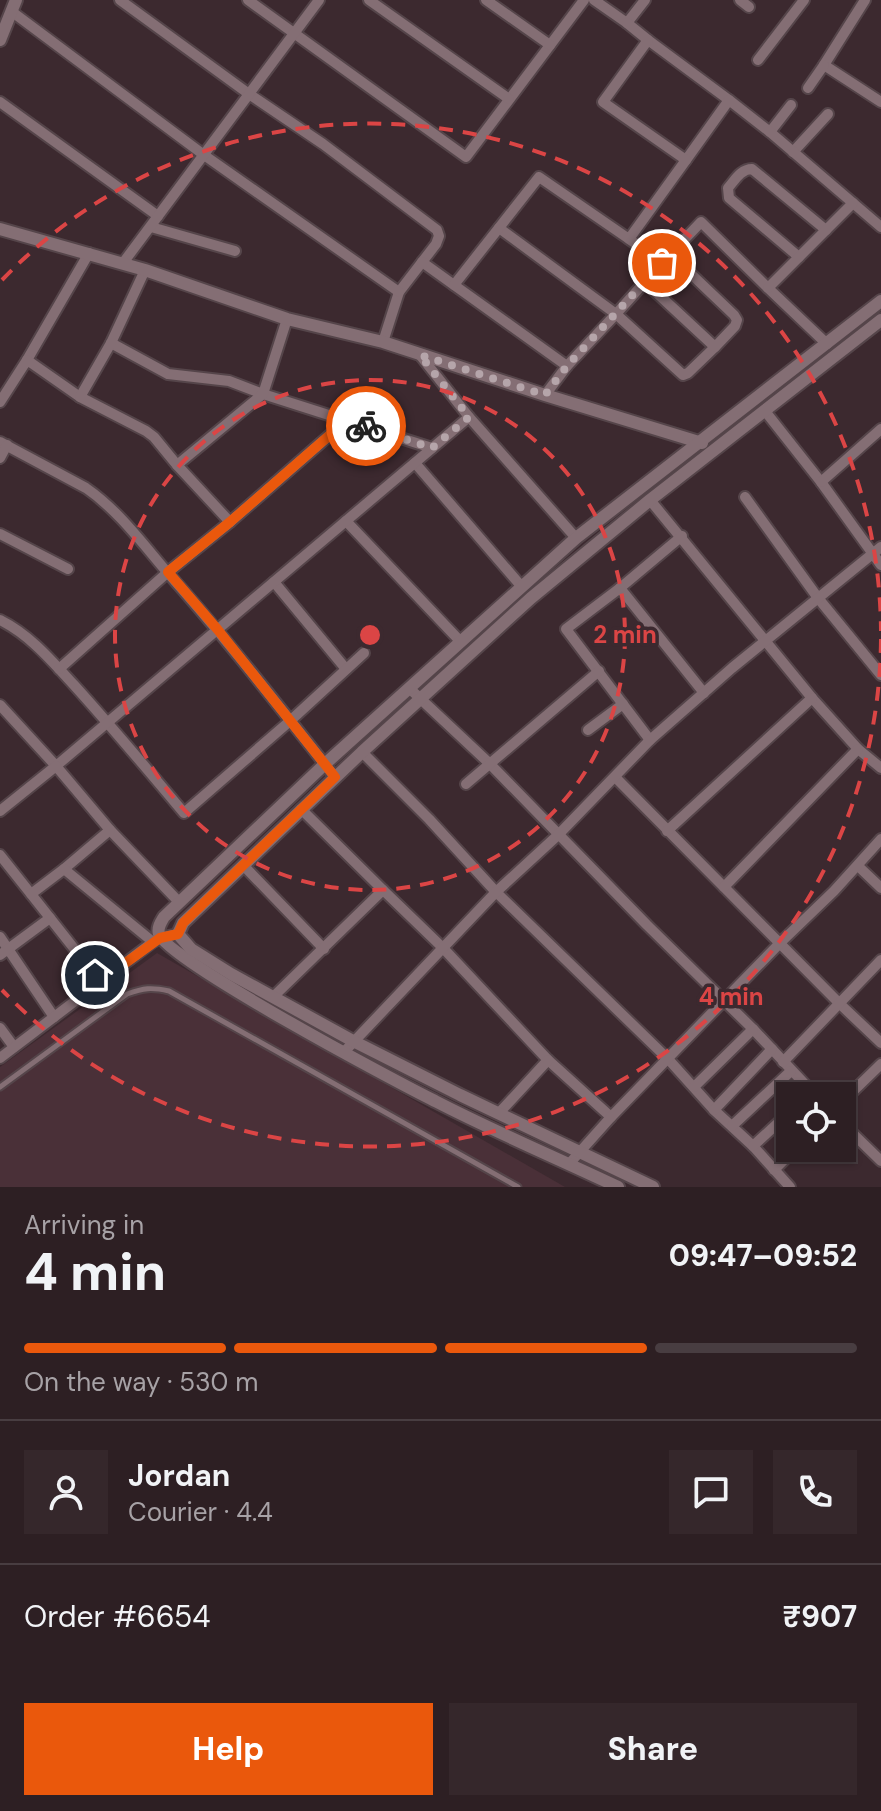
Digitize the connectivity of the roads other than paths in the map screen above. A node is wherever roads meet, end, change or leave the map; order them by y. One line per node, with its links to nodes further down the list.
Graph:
1 (120, 0): 20 (street)
2 (248, 0): 13 (street)
3 (319, 0): 13 (street)
4 (369, 0): 21 (street)
5 (486, 0): 16 (street)
6 (584, 0): 16 (street)
7 (594, 0): 12 (street)
8 (645, 0): 12 (street)
9 (804, 0): 17 (street)
10 (865, 0): 18 (street)
11 (14, 6): 14 (street); 29 (street)
12 (627, 23): 15 (street)
13 (295, 33): 20 (street); 21 (street)
14 (0, 40)
15 (648, 40): 22 (street); 30 (street)
16 (550, 45): 21 (street)
17 (758, 60)
18 (824, 65): 19 (street); 24 (street)
19 (808, 88)
20 (249, 94): 29 (street); 43 (street)
21 (509, 99)
22 (729, 100): 27 (street); 30 (street)
23 (0, 102): 32 (street)
24 (881, 102)
25 (791, 105): 27 (street)
26 (828, 114): 28 (street)
27 (770, 132): 28 (street)
28 (793, 152): 31 (street)
29 (204, 155): 32 (street); 49 (street)
30 (686, 160): 38 (street)
31 (853, 203): 34 (street); 37 (street)
32 (158, 216): 33 (street)
33 (151, 227): 39 (street); 44 (street)
34 (881, 227)
35 (499, 228): 38 (street); 47 (street); 51 (street)
36 (0, 229): 40 (street)
37 (826, 230): 41 (street); 41 (street)
38 (629, 239): 42 (street)
39 (235, 251)
40 (89, 253): 44 (street); 59 (street)
41 (799, 257): 48 (street)
42 (666, 258): 46 (street); 48 (street); 57 (street)
43 (422, 262): 47 (street); 49 (street)
44 (123, 263): 45 (street)
45 (145, 270): 52 (street); 55 (street)
46 (645, 282): 51 (street); 57 (street)
47 (454, 285): 60 (street)
48 (768, 288): 56 (street)
49 (399, 292): 54 (street)
50 (881, 301): 56 (street)
51 (616, 314): 57 (street); 60 (street)
52 (287, 319): 54 (street); 61 (street)
53 (881, 320): 65 (street)
54 (383, 342): 58 (street)
55 (111, 343): 61 (street); 63 (street)
56 (827, 344): 69 (street)
57 (715, 347)
58 (420, 355): 62 (street); 66 (street)
59 (27, 360): 63 (street); 64 (street)
60 (567, 366): 62 (street)
61 (263, 394): 67 (street); 75 (street)
62 (545, 395): 69 (street)
63 (80, 397): 75 (street)
64 (0, 402)
65 (765, 411): 71 (street); 76 (street)
66 (469, 417): 72 (street); 83 (street)
67 (347, 420): 72 (street); 80 (street)
68 (881, 429): 76 (street)
69 (699, 442): 71 (street); 83 (street)
70 (4, 444): 73 (street); 87 (street)
71 (717, 447): 78 (street)
72 (432, 448): 74 (street)
73 (0, 458)
74 (415, 463): 79 (street); 89 (street)
75 (177, 465): 80 (street)
76 (821, 482): 84 (street)
77 (745, 497): 91 (street)
78 (650, 500): 82 (street); 103 (street)
79 (346, 521): 88 (street); 94 (street)
80 (230, 522): 87 (street)
81 (0, 534): 86 (street)
82 (682, 536): 90 (street); 95 (street)
83 (576, 538): 89 (street)
84 (877, 551): 85 (street); 91 (street)
85 (881, 565)
86 (68, 569)
87 (168, 572): 93 (street); 97 (street)
88 (274, 582): 93 (street); 98 (street)
89 (522, 587): 94 (street)
90 (620, 588): 99 (street); 102 (street)
91 (818, 598): 95 (street); 100 (street)
92 (0, 620): 97 (street)
93 (218, 630): 107 (street); 108 (street)
94 (460, 641): 101 (street)
95 (766, 642): 102 (street); 104 (street)
96 (364, 653): 98 (street)
97 (59, 669): 108 (street)
98 (346, 669): 107 (street)
99 (599, 671): 105 (street); 114 (street)
100 (881, 675)
101 (409, 688): 103 (street); 113 (street)
102 (704, 693): 110 (street)
103 (420, 698): 112 (street); 114 (street)
104 (812, 698): 111 (street); 123 (street)
105 (623, 704): 109 (street); 110 (street)
106 (0, 705): 115 (street)
107 (290, 721): 108 (street); 113 (street)
108 (108, 722): 115 (street)
109 (588, 730)
110 (650, 740): 118 (street)
111 (858, 749): 116 (street); 130 (street)
112 (362, 752): 117 (street); 133 (street)
113 (325, 764): 117 (street); 135 (street)
114 (490, 764): 119 (street); 124 (street)
115 (56, 766): 121 (street); 122 (street)
116 (881, 768)
117 (335, 777): 120 (street)
118 (615, 777): 123 (street); 124 (street)
119 (466, 784)
120 (301, 809): 127 (street); 132 (street)
121 (0, 811)
122 (110, 830): 129 (street); 135 (street)
123 (667, 831): 130 (street)
124 (558, 835): 133 (street); 147 (street)
125 (881, 839): 128 (street)
126 (0, 855): 134 (street)
127 (244, 866): 137 (street); 142 (street)
128 (858, 866): 131 (street); 140 (street)
129 (64, 869): 134 (street); 139 (street)
130 (724, 887): 140 (street)
131 (881, 888)
132 (383, 890): 141 (street); 142 (street)
133 (496, 892): 141 (street); 159 (street)
134 (31, 894): 136 (street)
135 (179, 902): 139 (street)
136 (50, 918): 143 (street); 145 (street)
137 (178, 934): 139 (street); 146 (street)
138 (0, 937): 143 (street)
139 (157, 940): 145 (street); 156 (street)
140 (780, 943): 147 (street); 148 (street)
141 (443, 948): 152 (street); 158 (street)
142 (324, 949): 146 (street)
143 (4, 952): 149 (street)
144 (881, 960): 148 (street)
145 (102, 980): 149 (street)
146 (273, 997): 152 (street)
147 (725, 1001): 151 (street); 159 (street)
148 (840, 1004): 153 (street); 161 (street)
149 (54, 1017): 154 (street)
150 (0, 1028): 154 (street)
151 (753, 1029): 155 (street); 164 (street)
152 (353, 1041): 156 (street); 167 (street)
153 (881, 1043)
154 (14, 1047): 157 (street)
155 (772, 1049): 161 (street); 166 (street)
156 (344, 1052): 176 (street)
157 (0, 1058)
158 (548, 1060): 167 (street); 168 (street)
159 (669, 1060): 164 (street); 168 (street)
160 (881, 1064): 165 (street)
161 (787, 1067): 162 (street); 170 (street)
162 (800, 1082)
163 (0, 1087): 178 (lane)
164 (694, 1087): 166 (street)
165 (856, 1088)
166 (714, 1110): 170 (street)
167 (499, 1113): 173 (street)
168 (611, 1117): 173 (street)
169 (776, 1125): 172 (street)
170 (732, 1126): 172 (street)
171 (856, 1137): 174 (street)
172 (753, 1146): 177 (street)
173 (580, 1151): 176 (street); 180 (street)
174 (881, 1161)
175 (782, 1162): 177 (street)
176 (569, 1164): 179 (street)
177 (774, 1170): 181 (street)
178 (518, 1187)
179 (618, 1187)
180 (653, 1187)
181 (790, 1187)

